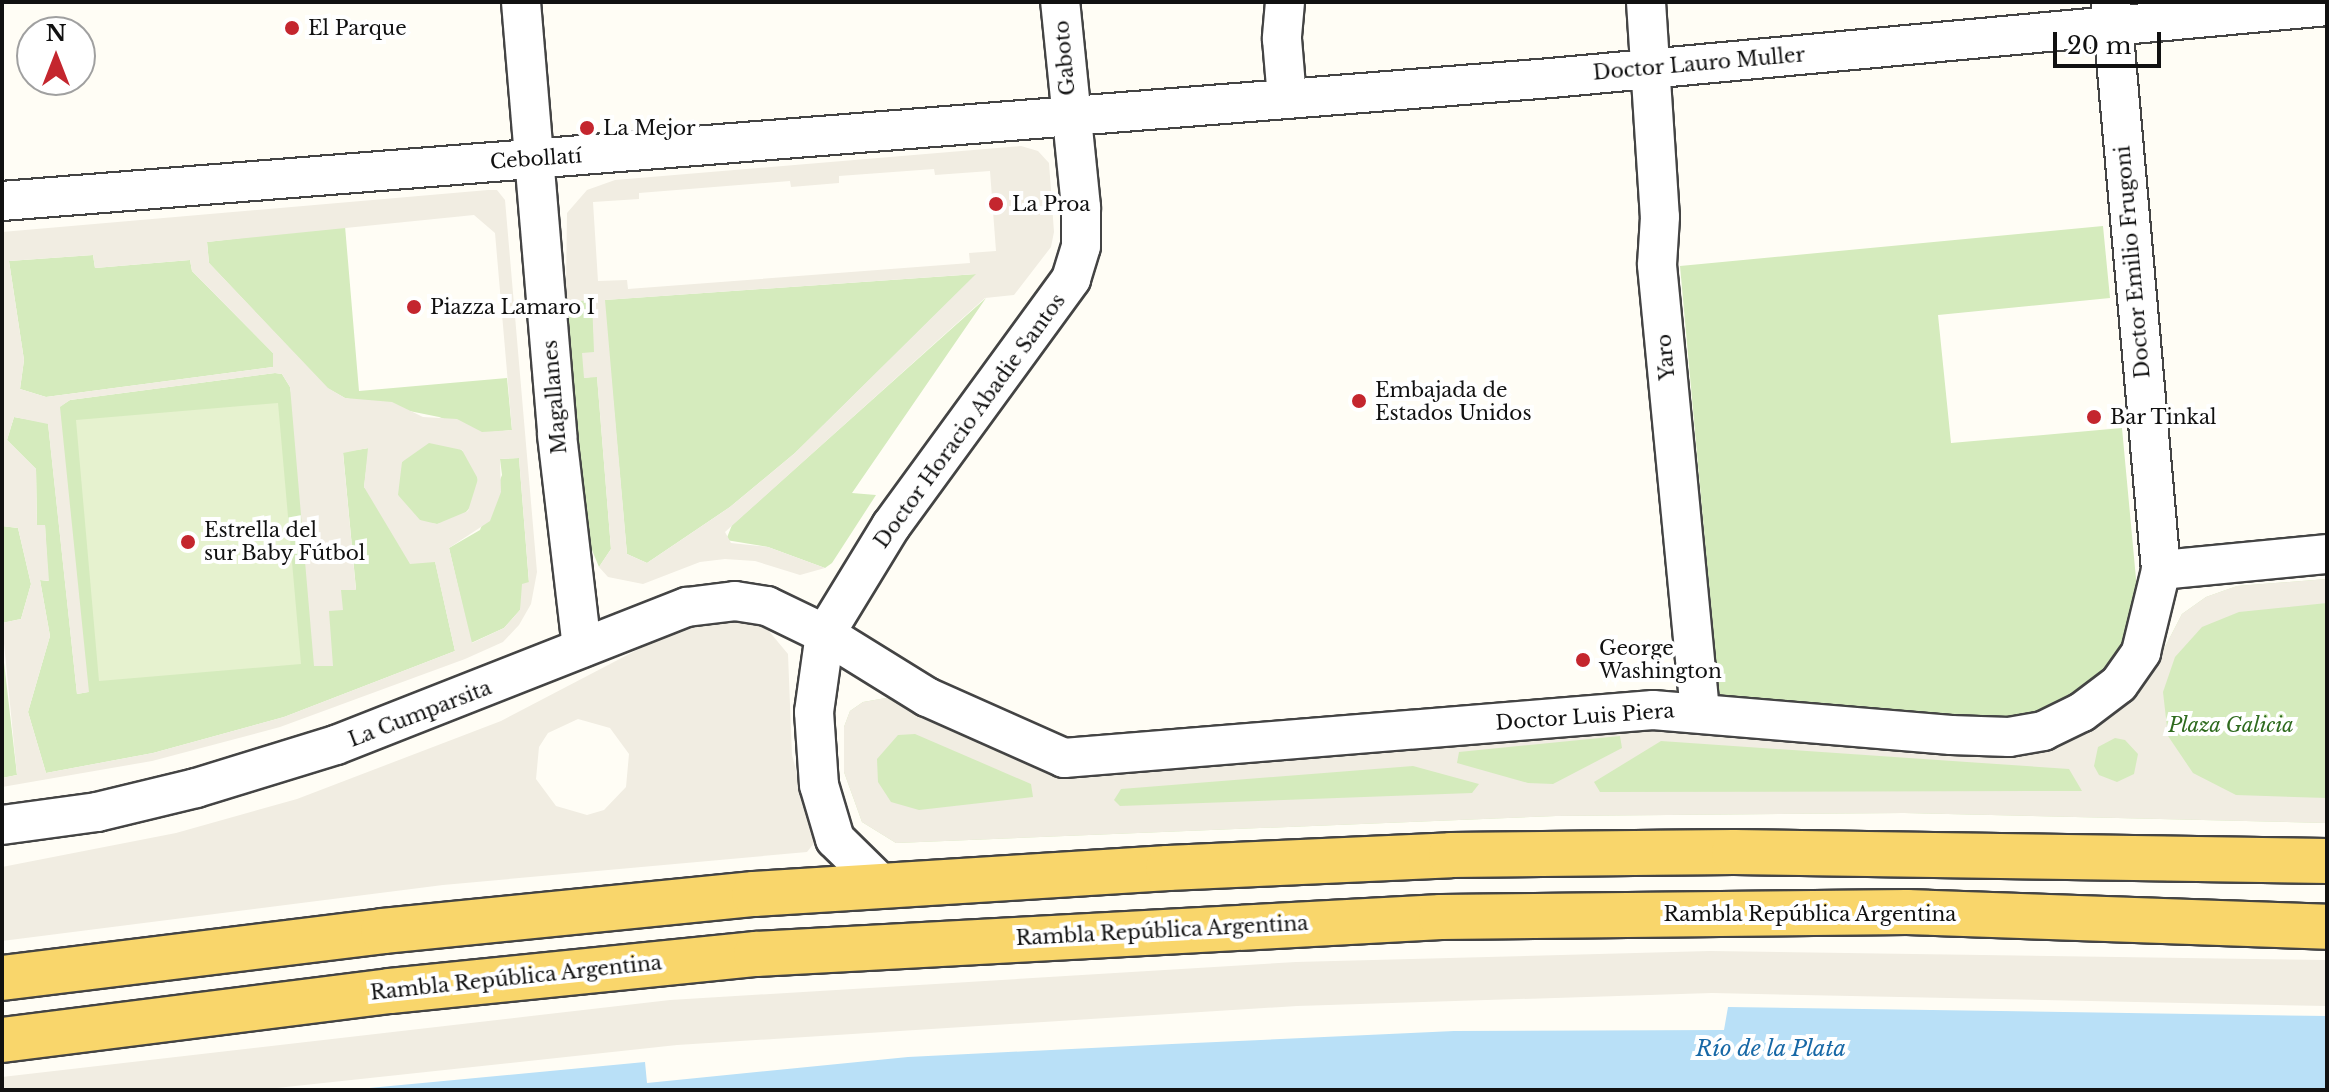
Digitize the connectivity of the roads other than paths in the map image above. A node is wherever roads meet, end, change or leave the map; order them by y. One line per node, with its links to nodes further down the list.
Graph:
1 (521, 2): 10 (street, Magallanes)
2 (1060, 2): 9 (street, Gaboto)
3 (1285, 2): 8 (street)
4 (1646, 2): 7 (street, Yaro)
5 (2327, 6): 6 (street, Doctor Lauro Muller)
6 (2112, 13): 7 (street, Doctor Lauro Muller); 13 (street, Doctor Emilio Frugoni)
7 (1651, 69): 8 (street, Doctor Lauro Muller); 16 (street, Yaro)
8 (1287, 99): 9 (street, Doctor Lauro Muller)
9 (1070, 114): 10 (street, Cebollatí); 14 (street, Doctor Horacio Abadie Santos)
10 (537, 159): 11 (street, Cebollatí); 15 (street, Magallanes)
11 (2, 201)
12 (2327, 554): 13 (street)
13 (2161, 570): 16 (street, Doctor Luis Piera)
14 (825, 634): 15 (street, La Cumparsita); 16 (street, Doctor Luis Piera); 19 (street, Doctor Horacio Abadie Santos)
15 (582, 648): 17 (street, La Cumparsita)
16 (1700, 711)
17 (2, 825)
18 (2327, 861): 19 (main road)
19 (883, 886): 21 (main road)
20 (2327, 927): 22 (main road, Rambla República Argentina)
21 (2, 978)
22 (2, 1040)

